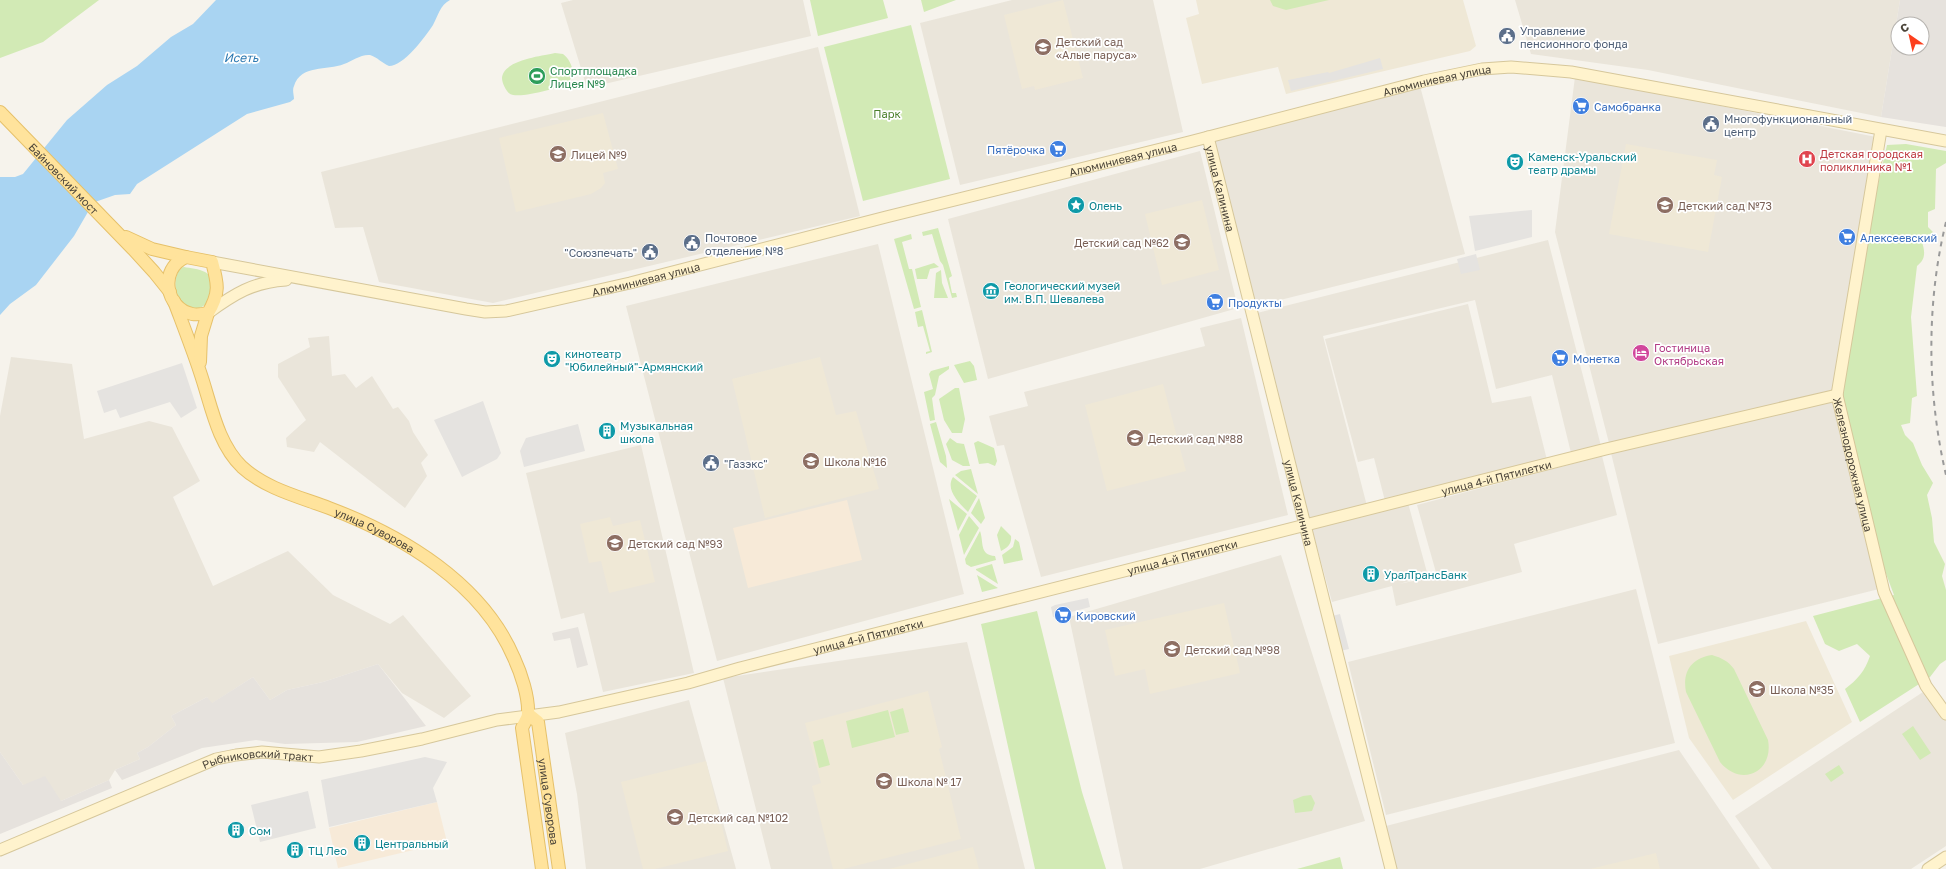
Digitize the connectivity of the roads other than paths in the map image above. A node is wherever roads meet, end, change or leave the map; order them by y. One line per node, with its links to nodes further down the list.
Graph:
1 (0, 112): 5 (main road, Байновский мост)
2 (1881, 130): 3 (main road, Алюминиевая улица); 4 (main road, Алюминиевая улица); 12 (main road, Железнодорожная улица)
3 (1208, 137): 8 (main road, Алюминиевая улица); 13 (main road, улица Калинина)
4 (1946, 142)
5 (107, 222): 6 (main road); 9 (main road)
6 (186, 257): 7 (main road); 9 (main road)
7 (212, 262): 8 (main road); 10 (main road)
8 (304, 280): 10 (main road)
9 (172, 297): 10 (main road); 11 (main road, улица Суворова)
10 (208, 313): 11 (main road)
11 (200, 372): 14 (main road, улица Суворова)
12 (1837, 395): 13 (main road, улица 4-й Пятилетки); 15 (main road, Железнодорожная улица)
13 (1306, 525): 14 (main road, улица 4-й Пятилетки); 20 (main road, улица Калинина)
14 (528, 714): 16 (main road, Рыбниковский тракт); 18 (main road, улица Суворова); 19 (main road, улица Суворова)
15 (1946, 714)
16 (0, 850)
17 (1946, 857): 21 (main road)
18 (542, 869)
19 (559, 869)
20 (1391, 869)
21 (1928, 869)

